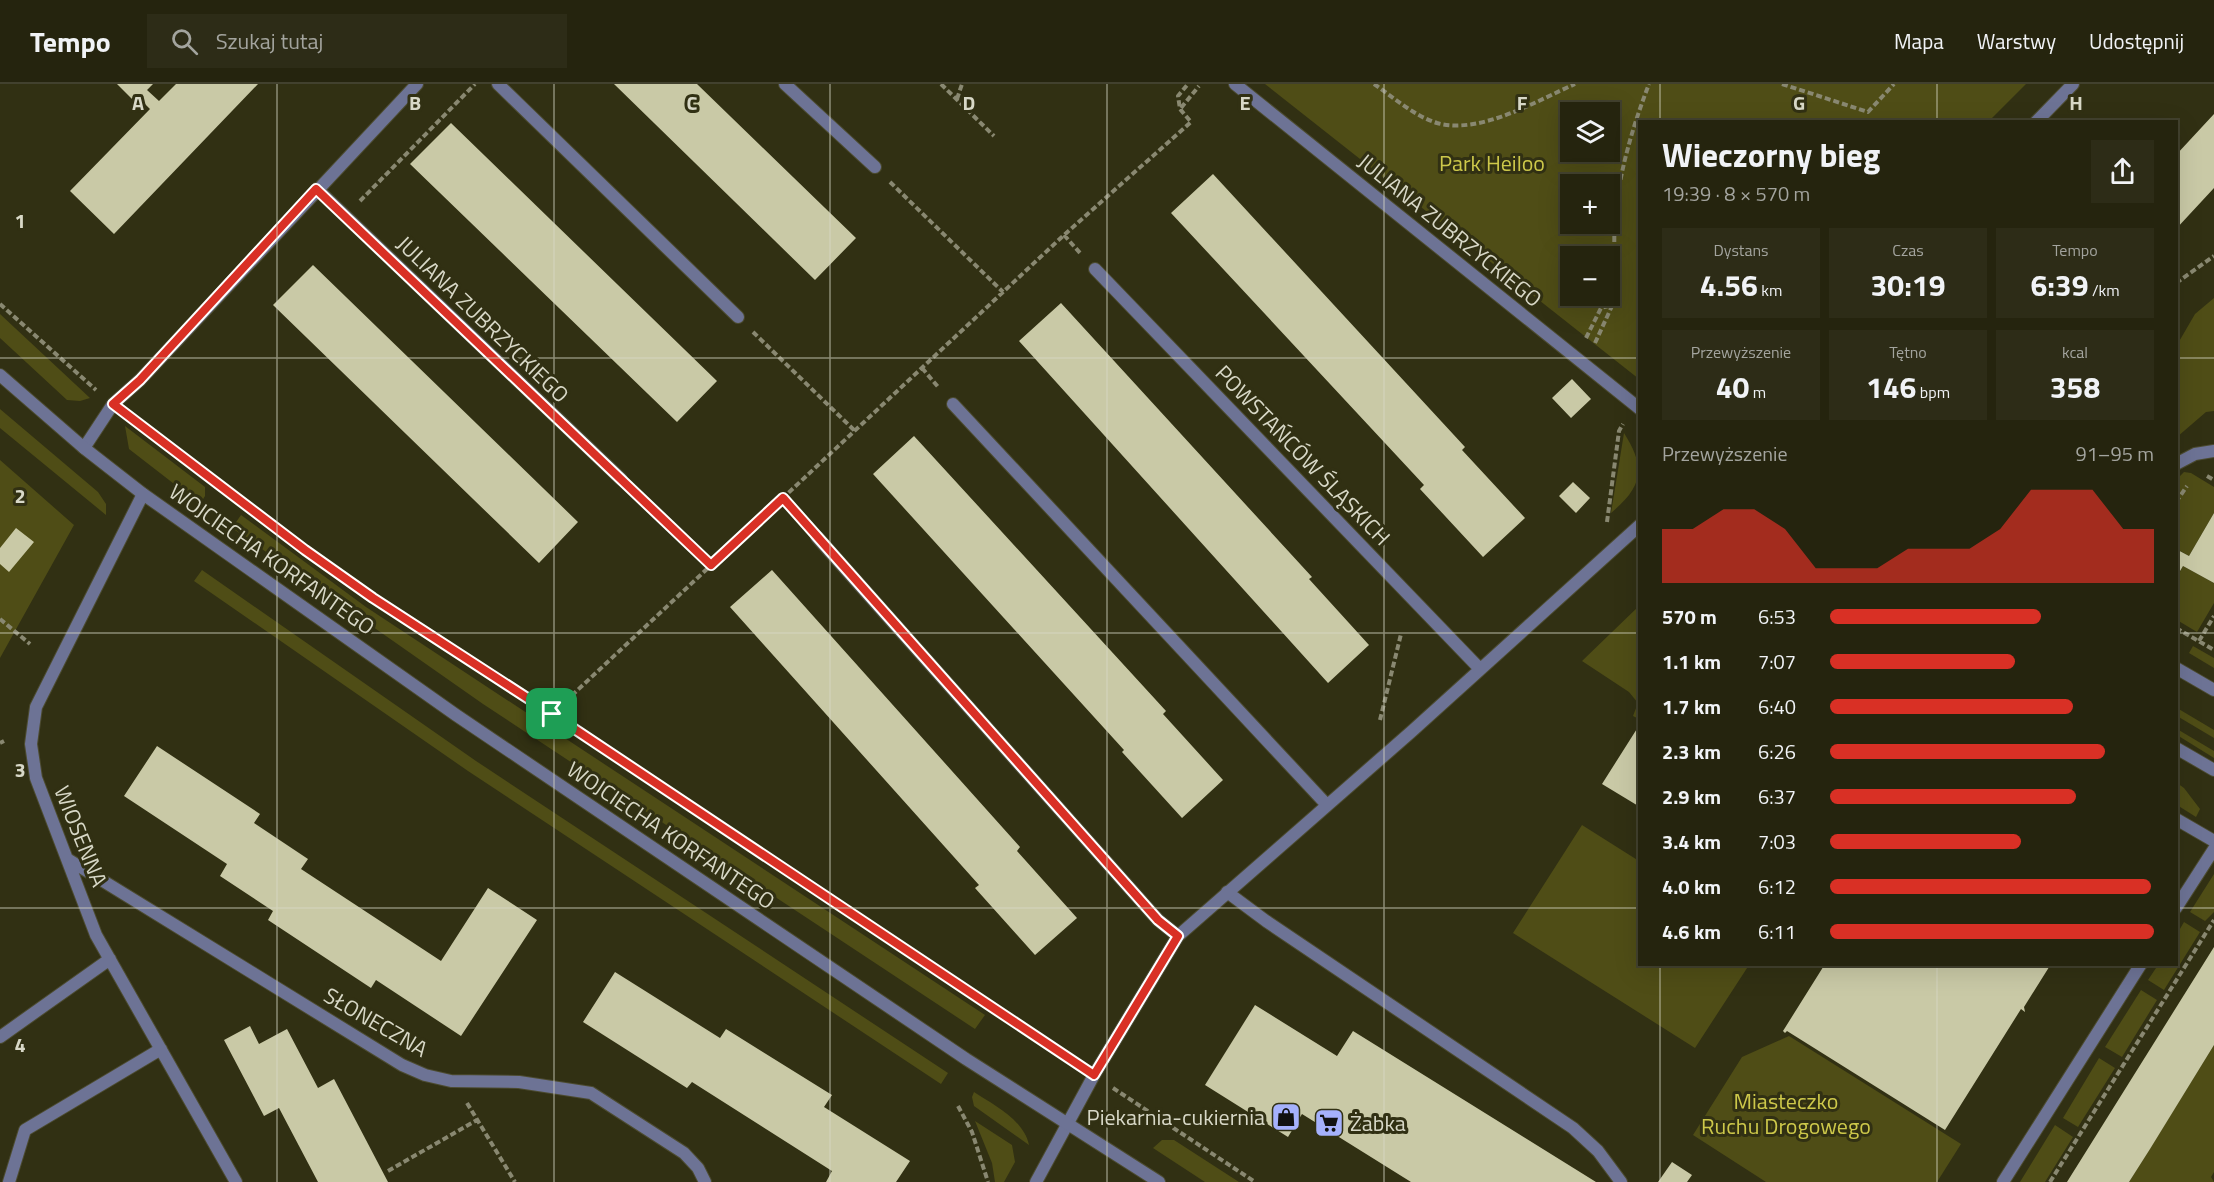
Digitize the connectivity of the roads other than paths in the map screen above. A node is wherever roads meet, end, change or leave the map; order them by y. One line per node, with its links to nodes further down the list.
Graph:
1 (417, 84): 8 (street)
2 (498, 84): 10 (street)
3 (785, 84): 7 (street)
4 (1235, 84): 13 (street, JULIANA ZUBRZYCKIEGO)
5 (2073, 84): 6 (street)
6 (2038, 120)
7 (875, 167)
8 (316, 189): 14 (street); 17 (street, JULIANA ZUBRZYCKIEGO)
9 (1095, 269): 21 (street, POWSTAŃCÓW ŚLĄSKICH)
10 (738, 317)
11 (0, 375): 14 (street, WOJCIECHA KORFANTEGO)
12 (954, 404): 26 (street)
13 (1638, 407)
14 (84, 448): 18 (street, WOJCIECHA KORFANTEGO)
15 (2214, 451): 16 (street)
16 (2178, 463)
17 (621, 479)
18 (143, 494): 30 (street, WIOSENNA); 38 (street, WOJCIECHA KORFANTEGO)
19 (1638, 527): 21 (street)
20 (816, 537): 33 (street)
21 (1480, 669): 26 (street)
22 (2178, 669): 23 (street)
23 (2214, 690)
24 (2178, 749): 25 (street)
25 (2214, 770)
26 (1326, 804): 31 (street)
27 (2178, 820): 28 (street)
28 (2214, 841)
29 (2214, 849): 32 (street)
30 (69, 860): 34 (street, WIOSENNA); 41 (street, SŁONECZNA)
31 (1227, 892): 33 (street); 44 (street)
32 (2178, 905)
33 (1178, 936): 38 (street)
34 (110, 959): 36 (street); 37 (street, WIOSENNA)
35 (2140, 966): 45 (street)
36 (0, 1037)
37 (161, 1049): 39 (street); 40 (street, WIOSENNA)
38 (1067, 1125): 42 (street); 43 (street, WOJCIECHA KORFANTEGO)
39 (9, 1182)
40 (236, 1182)
41 (705, 1182)
42 (1036, 1182)
43 (1159, 1182)
44 (1621, 1182)
45 (2003, 1182)

